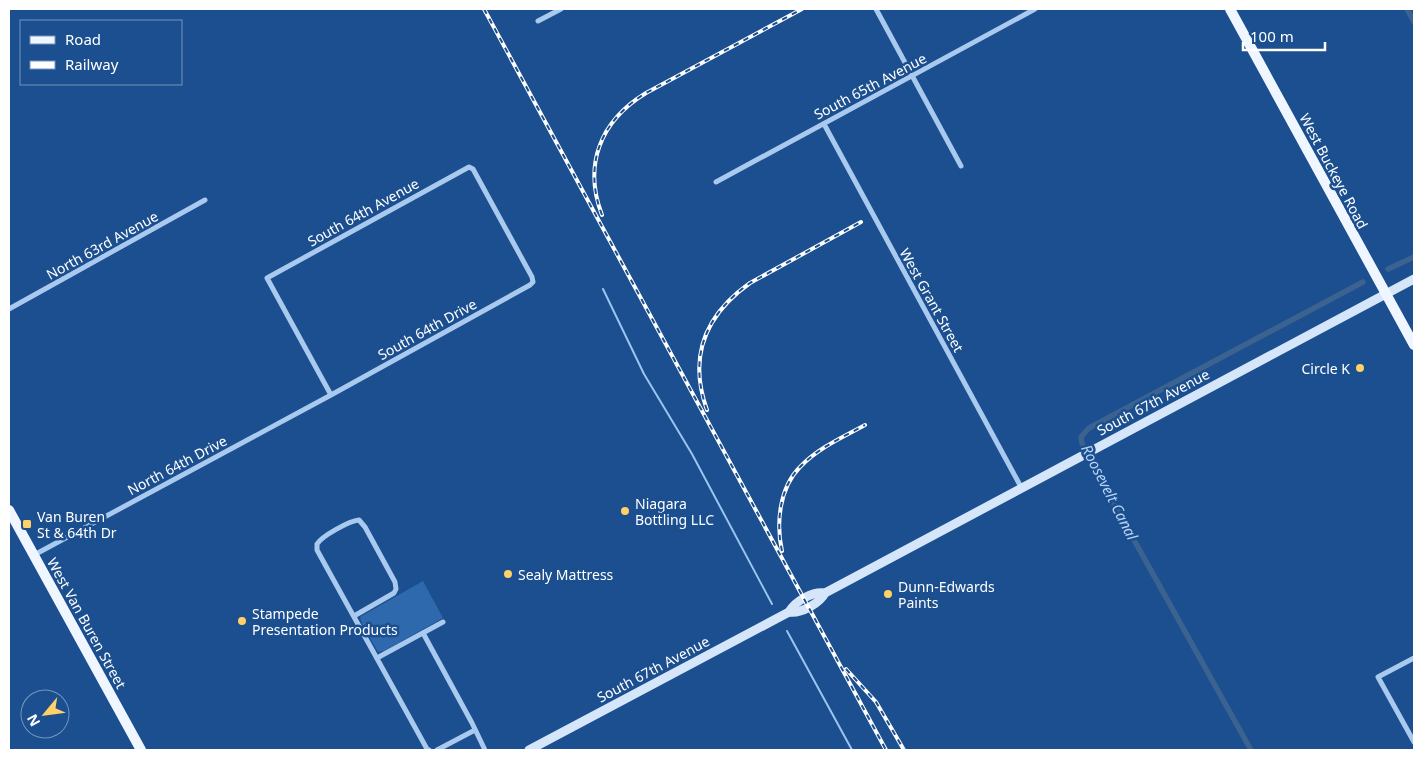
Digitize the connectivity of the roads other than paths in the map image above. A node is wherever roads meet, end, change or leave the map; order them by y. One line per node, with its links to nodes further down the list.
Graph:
1 (561, 9): 5 (street)
2 (876, 9): 6 (street)
3 (1035, 9): 6 (street, South 65th Avenue)
4 (1230, 9): 13 (main road, West Buckeye Road)
5 (538, 21)
6 (913, 76): 7 (street, South 65th Avenue); 8 (street)
7 (824, 124): 9 (street, South 65th Avenue); 17 (street, West Grant Street)
8 (961, 166)
9 (716, 182)
10 (205, 200): 14 (street, North 63rd Avenue)
11 (1414, 278): 13 (main road, South 67th Avenue)
12 (533, 282): 16 (street, South 64th Drive); 16 (street, South 64th Avenue)
13 (1385, 294): 15 (main road, West Buckeye Road); 17 (main road, South 67th Avenue)
14 (9, 309)
15 (1414, 345)
16 (331, 395): 19 (street, North 64th Drive)
17 (1021, 487): 31 (main road, South 67th Avenue)
18 (9, 510): 19 (main road, West Van Buren Street)
19 (34, 556): 27 (main road, West Van Buren Street)
20 (354, 616): 20 (street); 23 (street)
21 (443, 622): 22 (street)
22 (423, 633): 23 (street); 25 (street)
23 (377, 658): 28 (street)
24 (1414, 658): 26 (street)
25 (475, 730): 29 (street); 30 (street)
26 (1414, 742)
27 (141, 750)
28 (428, 750)
29 (437, 750)
30 (485, 750)
31 (530, 750)

